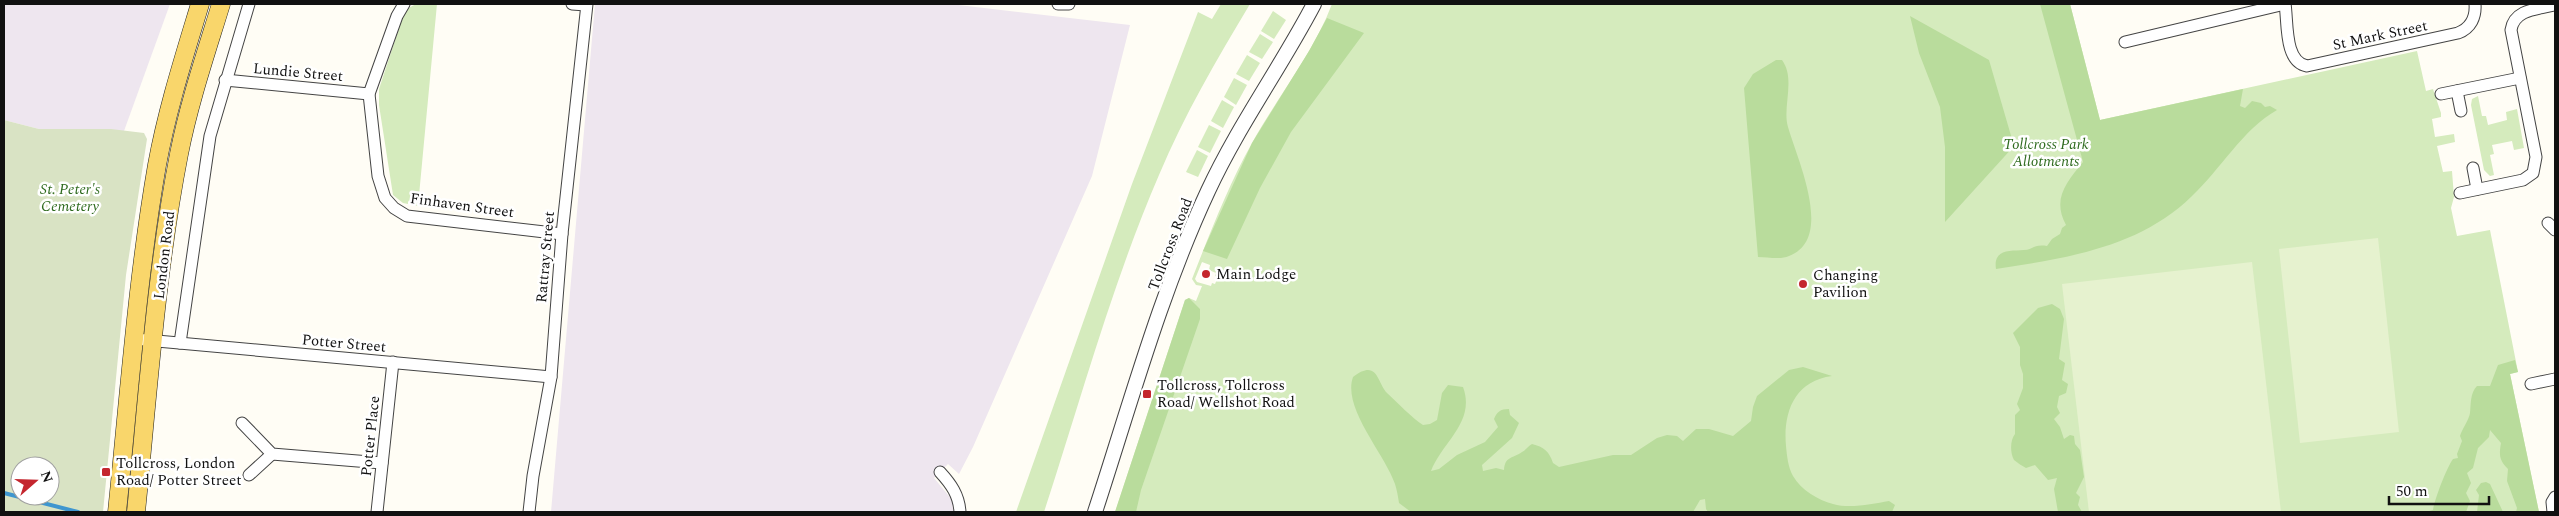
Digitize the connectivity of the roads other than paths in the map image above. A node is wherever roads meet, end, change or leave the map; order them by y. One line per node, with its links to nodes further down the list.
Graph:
1 (200, 4): 24 (main road, London Road)
2 (221, 4): 25 (main road, London Road)
3 (248, 4): 15 (street)
4 (404, 4): 17 (street, Finhaven Street)
5 (572, 4): 6 (street)
6 (587, 4): 23 (street, Rattray Street)
7 (1058, 4): 8 (street)
8 (1069, 4)
9 (1314, 4): 41 (street, Tollcross Road)
10 (2285, 4): 11 (street, St Mark Street); 13 (street)
11 (2475, 4)
12 (2555, 5): 14 (street)
13 (2125, 42)
14 (2520, 78): 16 (street); 21 (street)
15 (225, 80): 17 (street, Lundie Street); 26 (street)
16 (2457, 91): 18 (street); 19 (street)
17 (369, 94): 23 (street, Finhaven Street)
18 (2441, 94)
19 (2461, 111)
20 (2473, 168): 21 (street)
21 (2477, 190): 22 (street)
22 (2460, 193)
23 (562, 234): 28 (street, Rattray Street)
24 (135, 339): 25 (street, Potter Street); 36 (main road, London Road)
25 (153, 340): 26 (street, Potter Street); 37 (main road, London Road)
26 (180, 343): 27 (street, Potter Street)
27 (393, 362): 28 (street, Potter Street); 33 (street, Potter Place)
28 (551, 377): 39 (street, Rattray Street)
29 (2555, 379): 30 (street)
30 (2531, 384)
31 (242, 423): 32 (street)
32 (272, 454): 33 (street); 35 (street)
33 (382, 463): 38 (street, Potter Place)
34 (940, 472): 40 (street)
35 (249, 475)
36 (117, 512)
37 (136, 512)
38 (377, 512)
39 (529, 512)
40 (960, 512)
41 (1095, 512)

